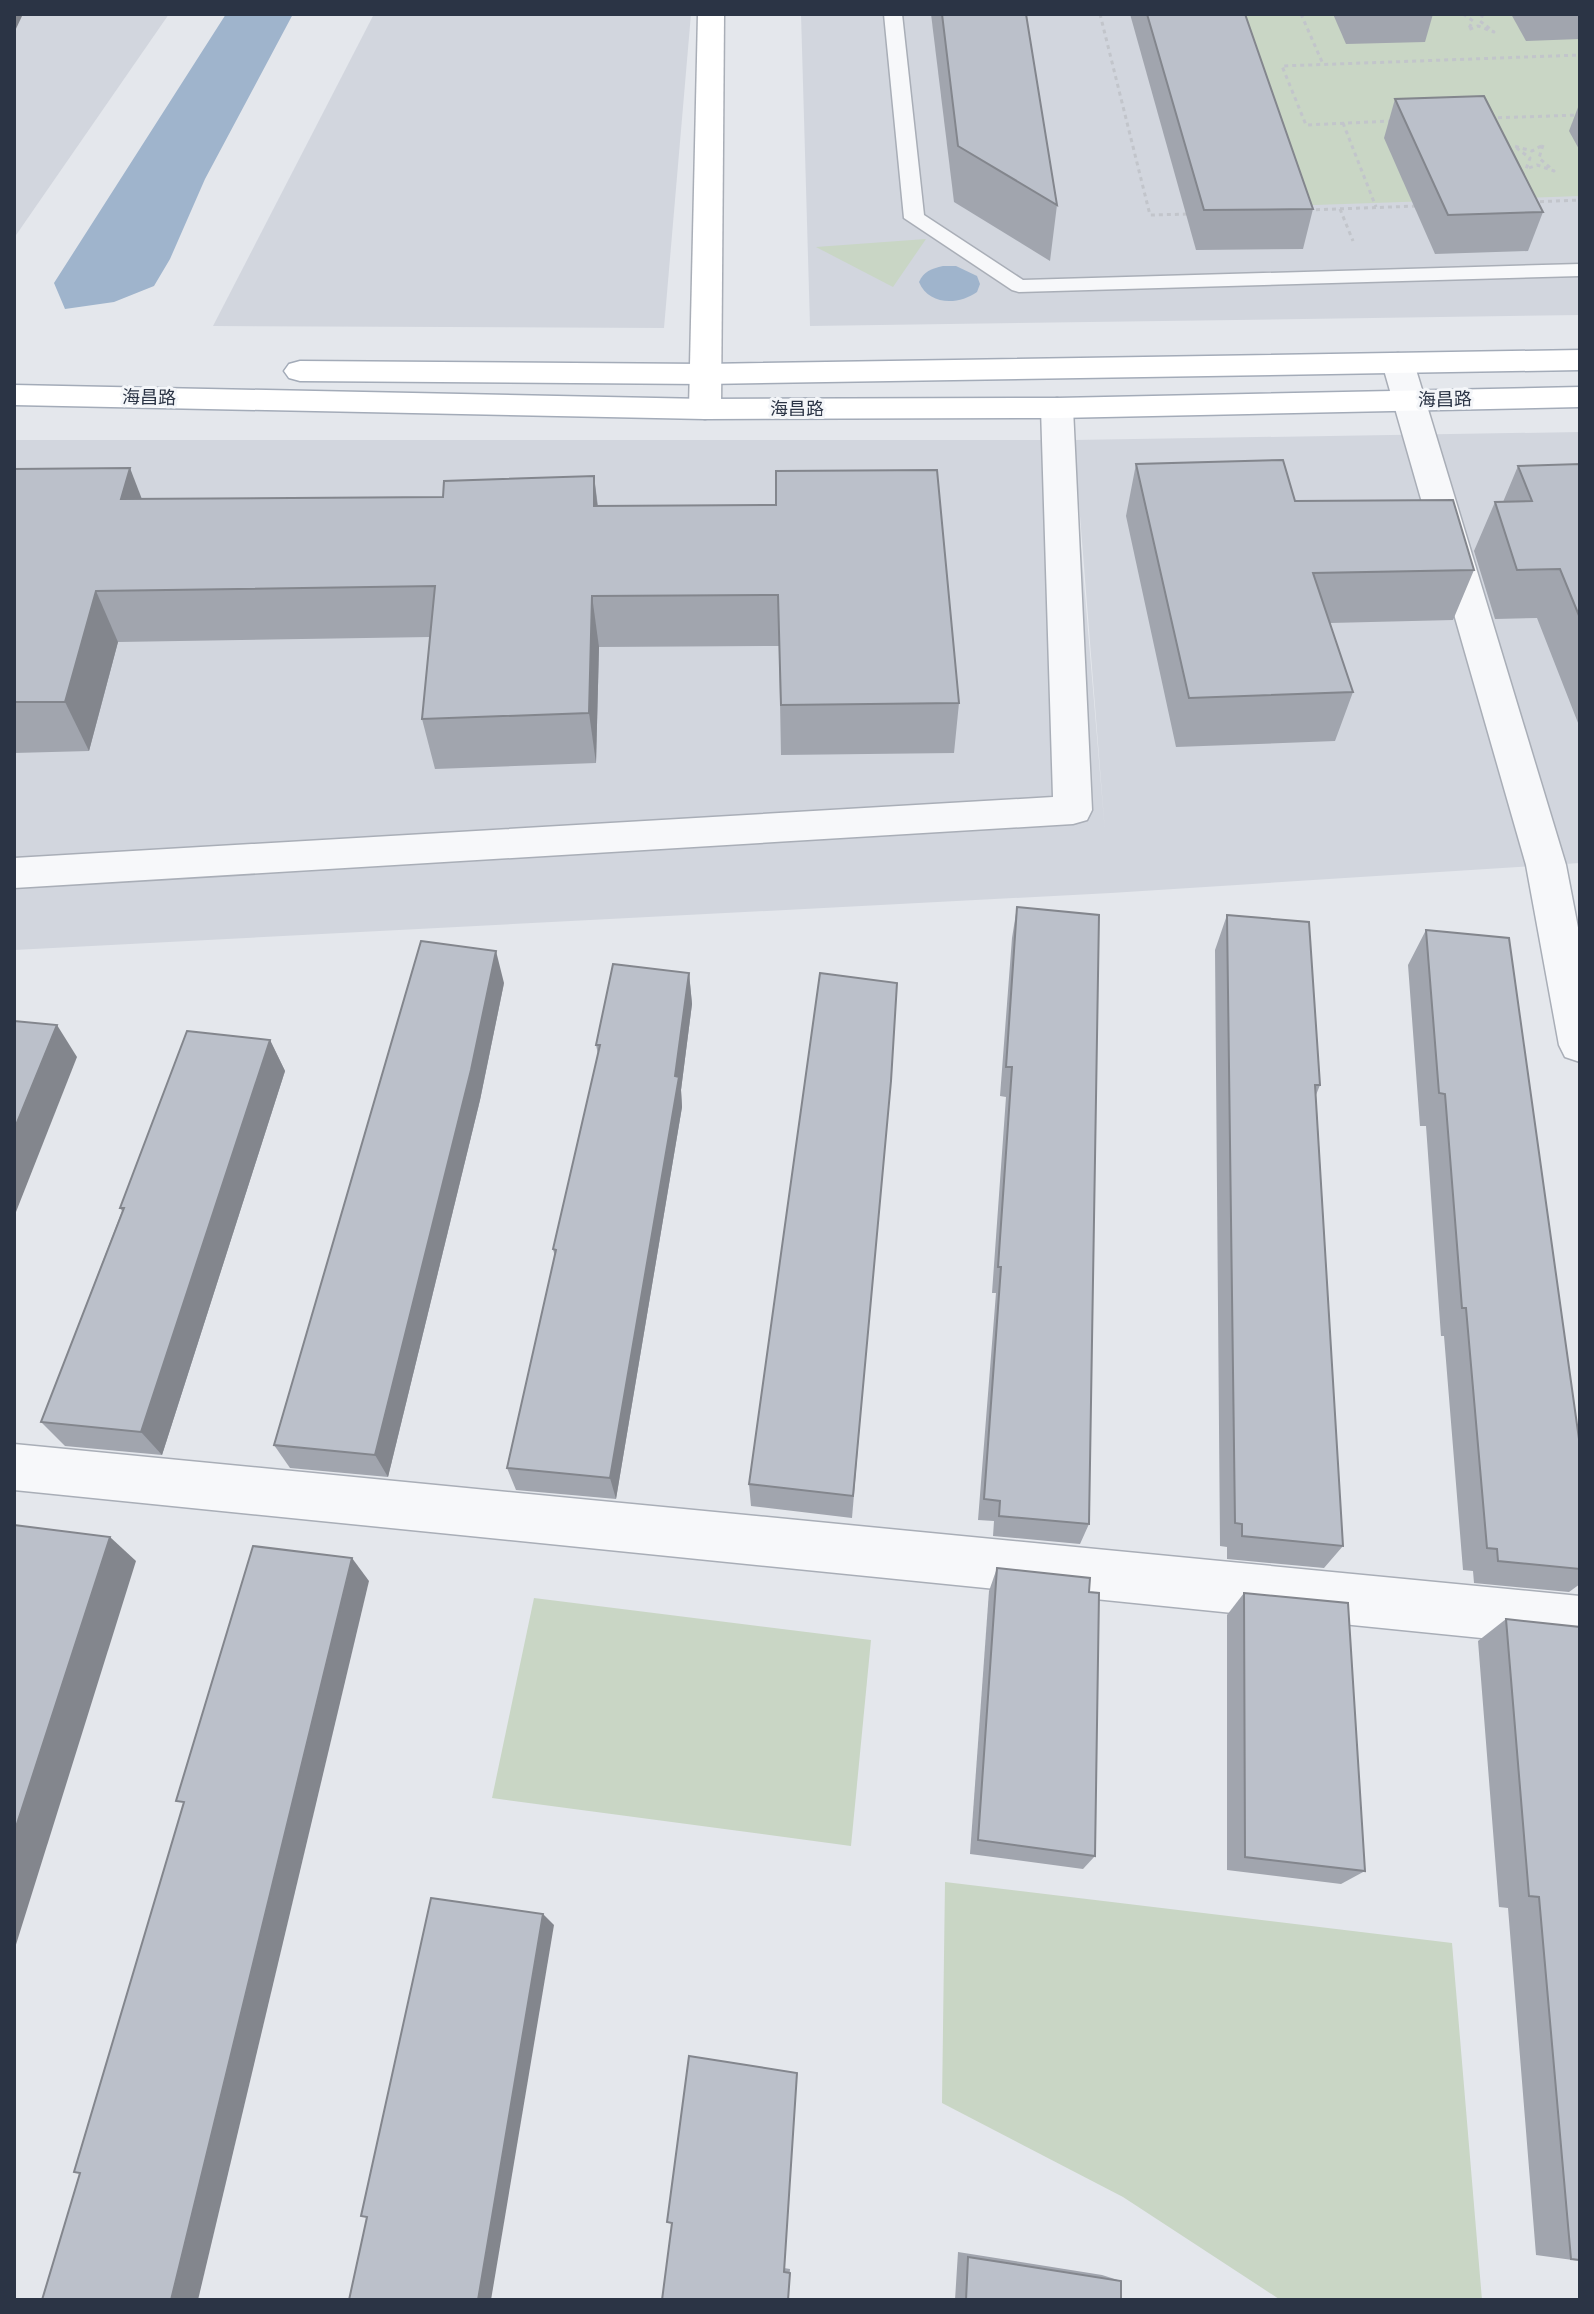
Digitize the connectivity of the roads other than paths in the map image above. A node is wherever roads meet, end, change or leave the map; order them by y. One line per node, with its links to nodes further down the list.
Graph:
1 (711, 14): 7 (main road)
2 (893, 14): 3 (lane)
3 (1580, 270)
4 (1580, 360): 5 (main road, 海昌路)
5 (1398, 363): 7 (main road, 海昌路); 10 (street)
6 (14, 369): 7 (main road, 海昌路)
7 (705, 374): 12 (main road)
8 (14, 395): 12 (main road, 海昌路)
9 (1580, 397): 10 (main road, 海昌路)
10 (1411, 400): 11 (main road, 海昌路); 14 (street)
11 (1057, 408): 12 (main road, 海昌路); 13 (street)
12 (705, 409)
13 (14, 873)
14 (1580, 1045)
15 (14, 1467): 16 (street)
16 (1580, 1622)

